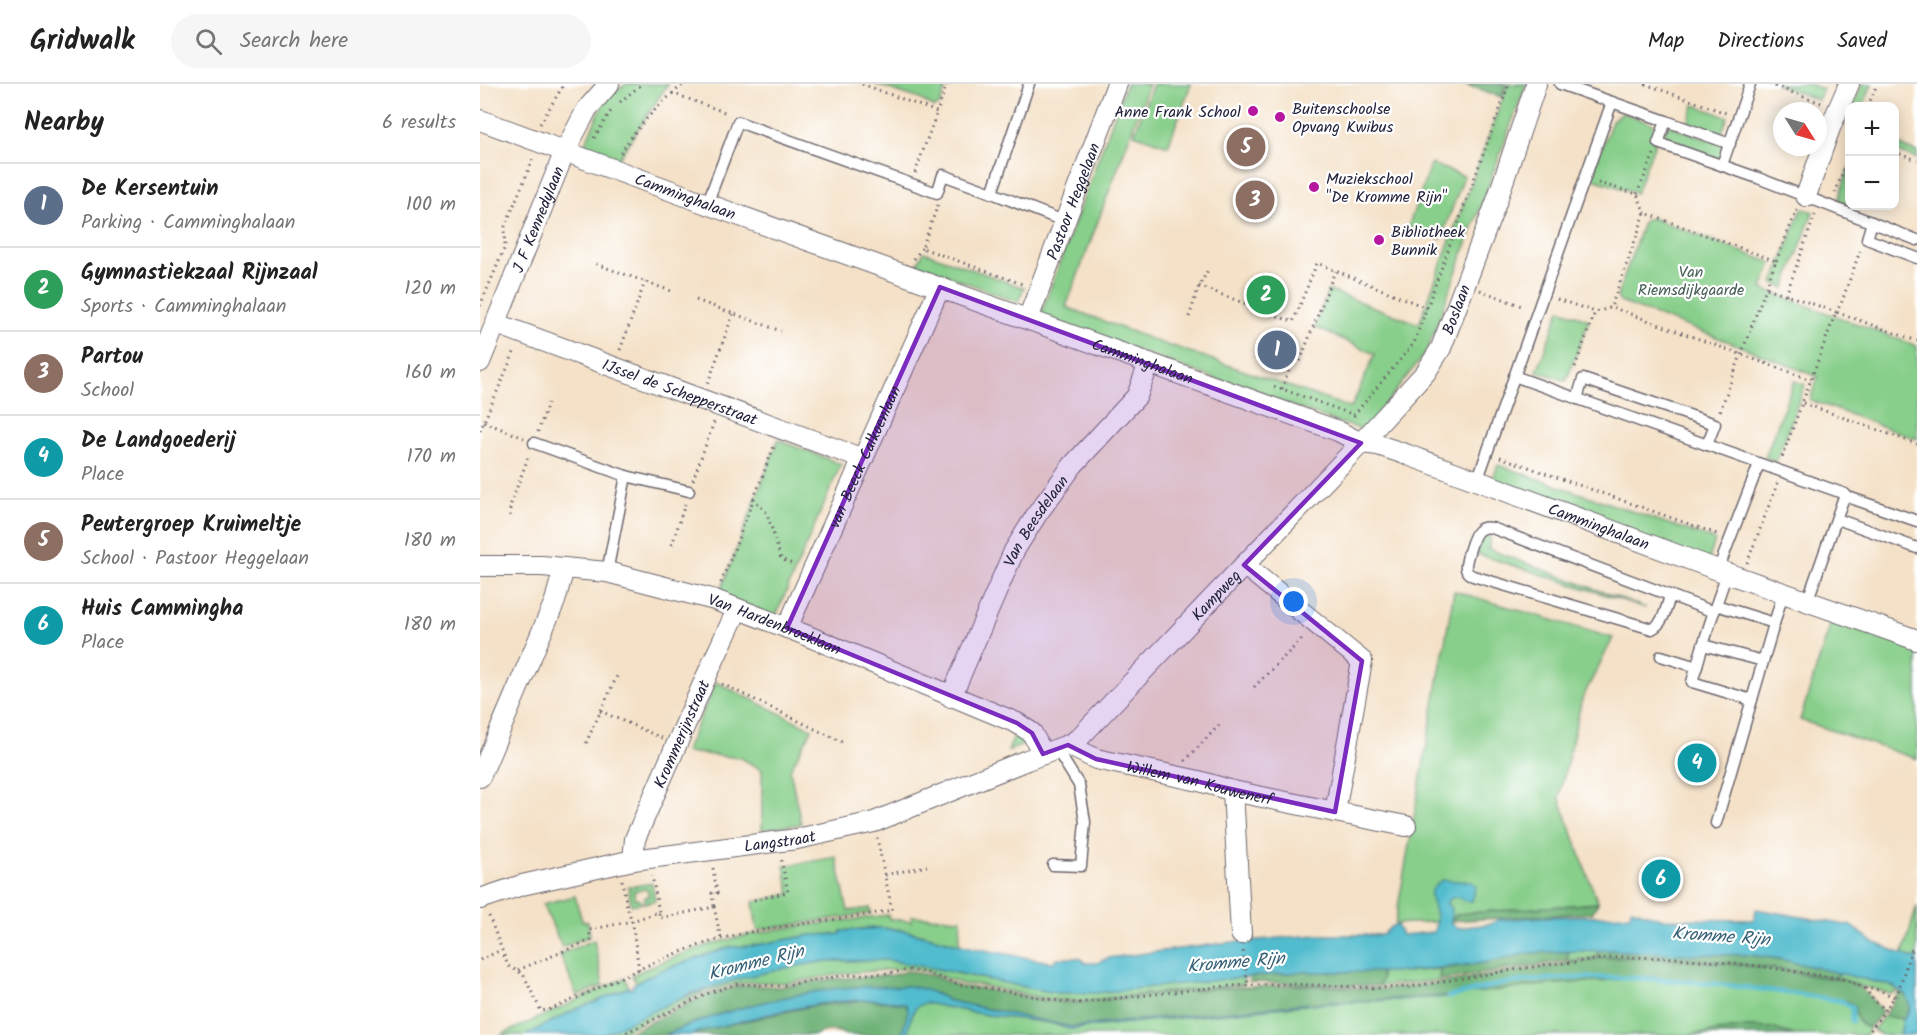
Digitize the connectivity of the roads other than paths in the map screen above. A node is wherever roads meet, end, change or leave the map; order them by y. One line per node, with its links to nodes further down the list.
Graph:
1 (609, 84): 12 (street, J F Kennedylaan)
2 (1029, 84): 14 (lane)
3 (1117, 84): 17 (street, Pastoor Heggelaan)
4 (1536, 84): 29 (street, Boslaan)
5 (1560, 84): 8 (lane)
6 (1750, 84): 11 (lane)
7 (1846, 85): 15 (street)
8 (1612, 102): 10 (lane); 26 (lane)
9 (480, 120): 12 (street, Camminghalaan)
10 (1666, 122): 11 (lane); 13 (lane)
11 (1730, 144): 13 (lane)
12 (565, 151): 16 (street, Camminghalaan); 23 (street, J F Kennedylaan)
13 (1722, 165): 15 (lane)
14 (992, 193): 16 (lane); 17 (lane)
15 (1819, 201): 18 (lane)
16 (707, 204): 21 (street, Camminghalaan)
17 (1066, 222): 22 (street, Pastoor Heggelaan)
18 (1872, 222): 19 (lane); 20 (lane)
19 (1917, 240)
20 (1917, 258)
21 (940, 287): 22 (street, Camminghalaan); 31 (street, van Beeck Calkoenlaan)
22 (1031, 310): 25 (street, Camminghalaan)
23 (496, 324): 24 (street, J F Kennedylaan); 31 (street, IJssel de Schepperstraat)
24 (480, 363)
25 (1149, 363): 29 (street, Camminghalaan); 57 (street, Van Beesdelaan)
26 (1514, 376): 27 (lane); 34 (lane)
27 (1577, 399): 30 (lane); 30 (lane)
28 (534, 443): 33 (lane)
29 (1362, 443): 34 (street, Camminghalaan); 40 (street, Kampweg)
30 (1707, 445): 32 (lane)
31 (863, 459): 51 (street, van Beeck Calkoenlaan)
32 (1759, 464): 36 (lane); 44 (lane)
33 (626, 476): 35 (lane); 43 (lane)
34 (1478, 481): 44 (street, Camminghalaan)
35 (689, 491)
36 (1845, 496): 37 (lane); 38 (lane)
37 (1837, 519): 39 (lane); 47 (lane)
38 (1917, 521)
39 (1917, 548)
40 (1244, 565): 59 (street, Kampweg); 62 (street)
41 (480, 566): 42 (street, Van Hardenbroeklaan)
42 (564, 568): 43 (street, Van Hardenbroeklaan); 60 (street)
43 (607, 572): 49 (street, Van Hardenbroeklaan)
44 (1722, 572): 45 (street, Camminghalaan); 48 (lane)
45 (1784, 593): 47 (street, Camminghalaan); 50 (lane)
46 (1670, 596): 46 (lane); 48 (lane)
47 (1807, 602): 52 (street, Camminghalaan)
48 (1715, 608): 50 (lane); 53 (lane)
49 (737, 610): 51 (street, Van Hardenbroeklaan); 65 (street, Krommerijnstraat)
50 (1774, 623): 55 (lane)
51 (787, 628): 57 (street, Van Hardenbroeklaan)
52 (1917, 640)
53 (1703, 645): 55 (lane); 56 (lane)
54 (1661, 656): 56 (lane)
55 (1763, 662): 58 (lane)
56 (1697, 667): 58 (lane)
57 (951, 697): 59 (street, Van Hardenbroeklaan)
58 (1752, 700): 63 (lane)
59 (1056, 750): 61 (street, Willem van Kouwenerf); 65 (street, Langstraat); 66 (lane)
60 (480, 777)
61 (1233, 791): 62 (street, Willem van Kouwenerf); 68 (street)
62 (1335, 812): 64 (street, Willem van Kouwenerf)
63 (1716, 822)
64 (1406, 826)
65 (634, 861): 67 (street, Langstraat)
66 (1053, 865)
67 (481, 898)
68 (1241, 934)

